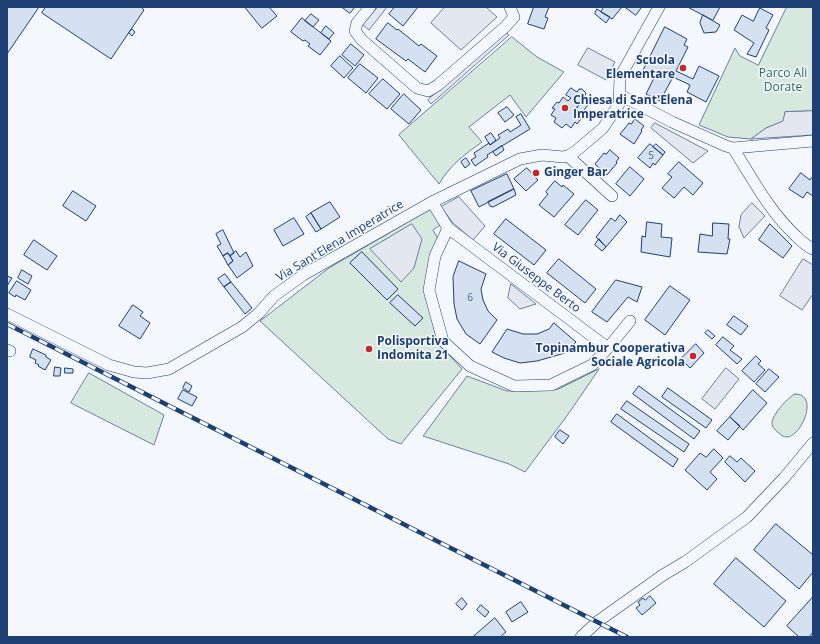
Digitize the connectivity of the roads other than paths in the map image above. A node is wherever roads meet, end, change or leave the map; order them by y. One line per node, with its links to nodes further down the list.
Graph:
1 (370, 7): 2 (street)
2 (510, 7)
3 (658, 7): 4 (street)
4 (620, 95): 6 (street); 7 (street)
5 (813, 141): 6 (street)
6 (733, 148): 11 (street)
7 (568, 156): 8 (street); 9 (street, Via Sant'Elena Imperatrice)
8 (612, 196)
9 (432, 202): 10 (street, Via Giuseppe Berto); 12 (street, Via Sant'Elena Imperatrice)
10 (448, 228): 14 (street, Via Giuseppe Berto); 14 (street)
11 (813, 249)
12 (7, 314)
13 (630, 321): 14 (street)
14 (608, 348)
15 (813, 443): 16 (street)
16 (581, 637)

